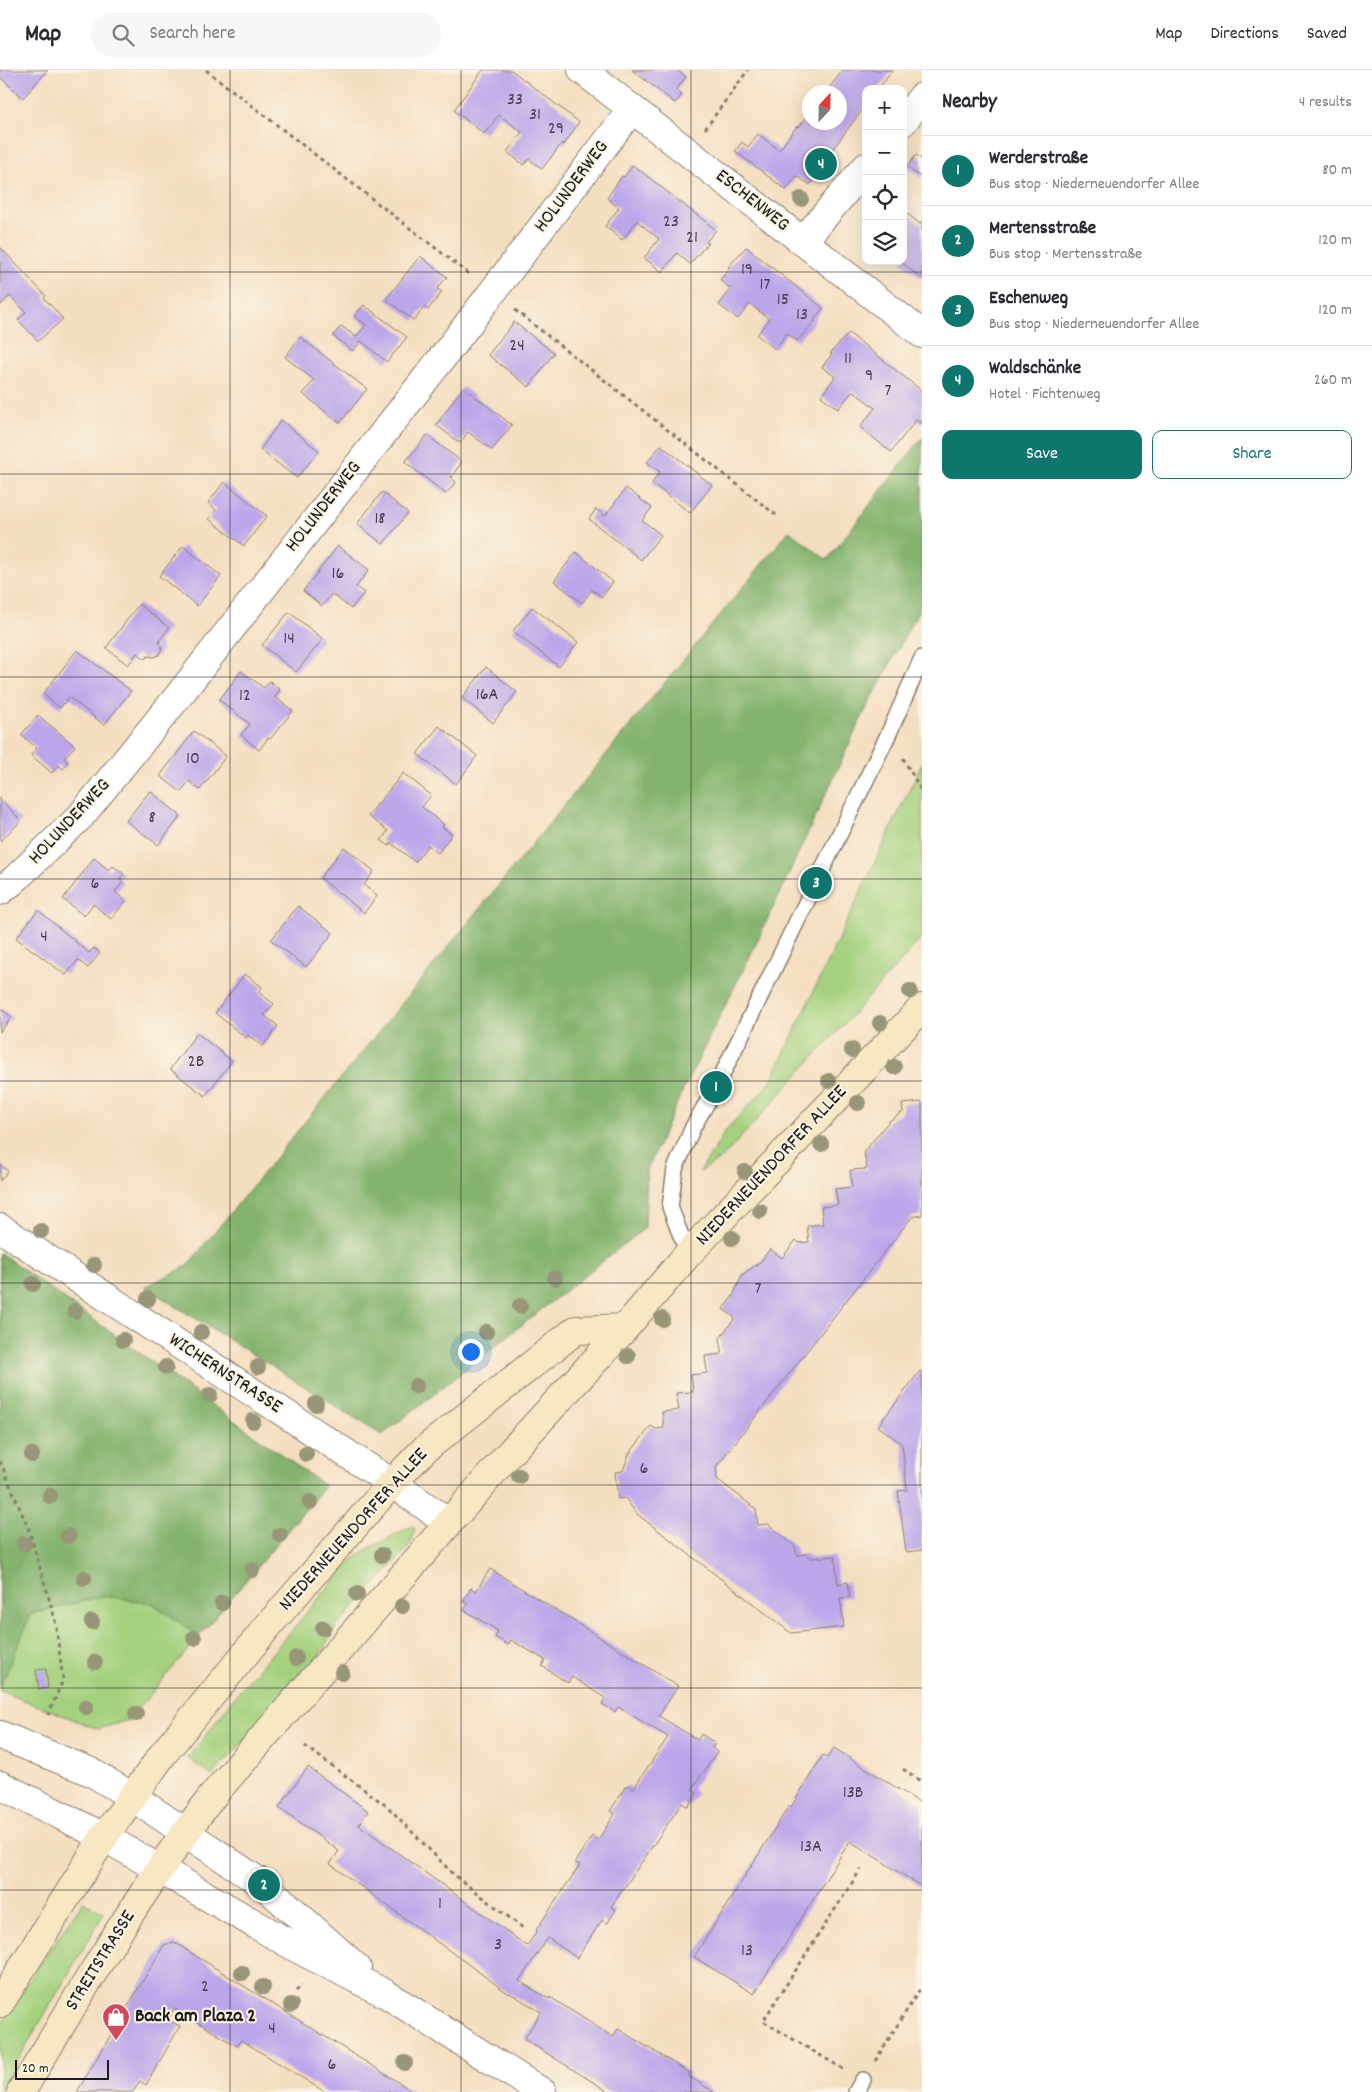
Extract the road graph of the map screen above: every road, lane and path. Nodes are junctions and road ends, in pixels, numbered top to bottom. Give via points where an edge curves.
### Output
1 (206, 70) edge
2 (582, 70) edge
3 (748, 70) edge
4 (922, 97) edge
5 (632, 109) junction
6 (907, 117) edge
7 (689, 151) junction
8 (862, 172) edge
9 (803, 241) junction
10 (492, 292) junction
11 (922, 334) edge
12 (776, 515) dead end
13 (922, 658) edge
14 (889, 733) junction
15 (922, 792) edge
16 (0, 891) edge
17 (922, 1008) edge
18 (0, 1228) edge
19 (688, 1254) junction
20 (625, 1328) junction
21 (0, 1461) edge
22 (392, 1482) junction
23 (448, 1522) junction
24 (48, 1714) dead end
25 (0, 1735) edge
26 (305, 1746) dead end
27 (902, 1770) dead end
28 (922, 1782) edge
29 (0, 1785) edge
30 (131, 1796) junction
31 (185, 1832) junction
32 (104, 1836) junction
33 (160, 1869) junction
34 (860, 1869) dead end
35 (523, 1928) dead end
36 (304, 1983) dead end
37 (296, 1991) dead end
38 (922, 1991) edge
39 (386, 1994) junction
40 (0, 2003) edge
41 (860, 2086) edge
42 (21, 2092) edge
43 (542, 2092) edge

1 - 10 path
2 - 5 street, ESCHENWEG
3 - 7 path
4 - 6 street
5 - 7 street, ESCHENWEG
5 - 10 street, HOLUNDERWEG
7 - 9 street, ESCHENWEG
8 - 9 street
9 - 11 street, ESCHENWEG
10 - 12 path
10 - 16 street, HOLUNDERWEG via 180,694 80,817
13 - 14 lane
14 - 15 path
14 - 19 lane via 675,1169 670,1208
17 - 19 main road, NIEDERNEUENDORFER ALLEE
18 - 22 street, WICHERNSTRASSE
19 - 20 main road, NIEDERNEUENDORFER ALLEE
20 - 22 main road, NIEDERNEUENDORFER ALLEE via 576,1330 424,1450
20 - 23 main road, NIEDERNEUENDORFER ALLEE
21 - 24 path via 30,1530 55,1619 63,1680
22 - 23 street, WICHERNSTRASSE
22 - 30 main road, NIEDERNEUENDORFER ALLEE via 268,1626
23 - 31 main road, NIEDERNEUENDORFER ALLEE
25 - 30 street via 91,1772
26 - 35 path via 388,1807 454,1875
27 - 28 path
29 - 32 street
30 - 31 street
30 - 32 main road
31 - 33 main road, STREITSTRASSE
31 - 39 street via 264,1885
32 - 33 street
32 - 40 main road
33 - 39 street via 300,1950
33 - 42 main road, STREITSTRASSE via 111,1941
34 - 41 path via 763,2021
36 - 37 path
38 - 41 path via 920,1989
39 - 43 street

